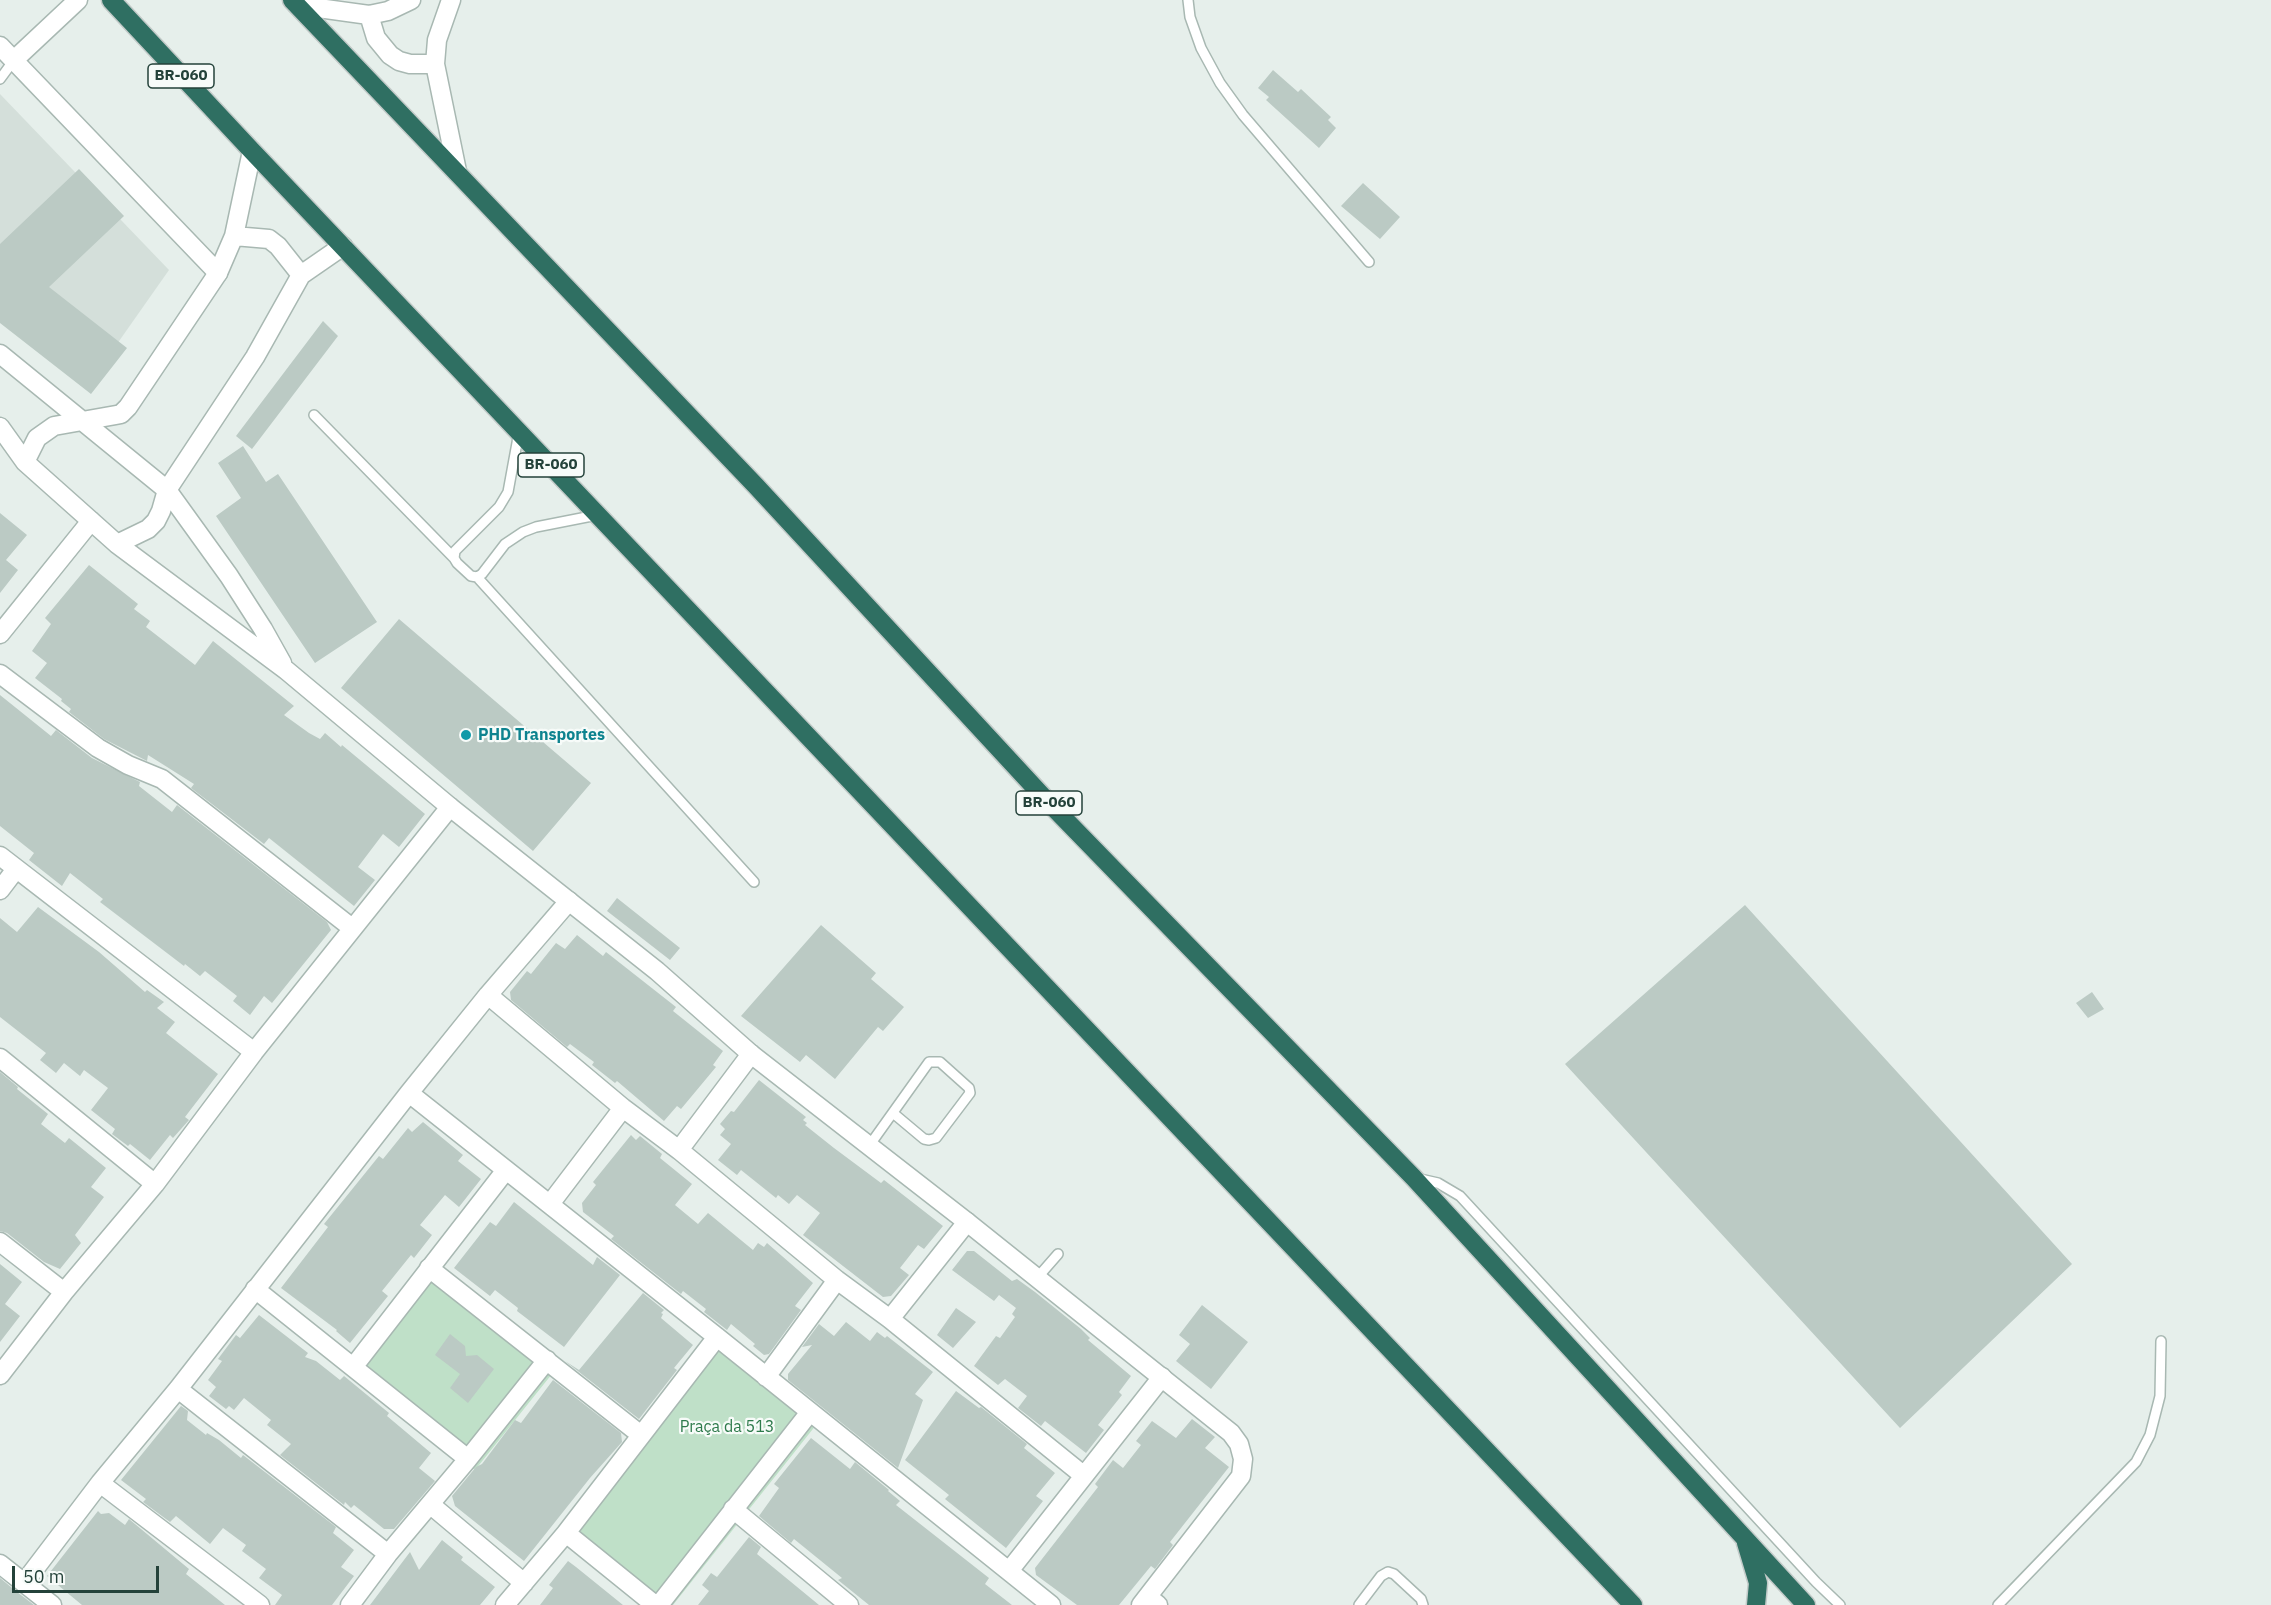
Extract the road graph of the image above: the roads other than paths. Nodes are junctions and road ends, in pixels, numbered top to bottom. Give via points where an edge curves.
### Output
1 (78, 0) edge
2 (111, 0) edge
3 (411, 0) edge
4 (451, 0) edge
5 (1188, 0) edge
6 (295, 2) edge
7 (369, 15) junction
8 (0, 46) edge
9 (14, 60) junction
10 (435, 64) junction
11 (0, 79) edge
12 (252, 151) junction
13 (457, 171) junction
14 (234, 236) junction
15 (343, 246) junction
16 (1368, 262) dead end
17 (218, 273) junction
18 (301, 275) junction
19 (0, 354) edge
20 (315, 415) dead end
21 (79, 420) junction
22 (0, 427) edge
23 (519, 432) junction
24 (25, 462) junction
25 (167, 490) junction
26 (598, 515) junction
27 (91, 521) junction
28 (117, 544) junction
29 (454, 558) junction
30 (477, 577) junction
31 (0, 634) edge
32 (286, 670) junction
33 (0, 674) edge
34 (450, 807) junction
35 (0, 856) edge
36 (16, 869) junction
37 (754, 882) dead end
38 (0, 890) edge
39 (569, 901) junction
40 (352, 928) junction
41 (488, 995) junction
42 (254, 1053) junction
43 (751, 1054) junction
44 (0, 1058) edge
45 (409, 1093) junction
46 (623, 1108) junction
47 (892, 1113) junction
48 (869, 1146) junction
49 (679, 1150) junction
50 (506, 1170) junction
51 (1413, 1177) junction
52 (154, 1184) junction
53 (550, 1204) junction
54 (967, 1222) junction
55 (0, 1242) edge
56 (1058, 1254) dead end
57 (429, 1268) junction
58 (1037, 1278) junction
59 (837, 1280) junction
60 (255, 1289) junction
61 (64, 1292) junction
62 (890, 1319) junction
63 (717, 1337) junction
64 (2161, 1341) dead end
65 (547, 1359) junction
66 (354, 1366) junction
67 (0, 1375) edge
68 (766, 1377) junction
69 (1162, 1377) junction
70 (178, 1389) junction
71 (810, 1412) junction
72 (641, 1435) junction
73 (468, 1459) junction
74 (1083, 1475) junction
75 (100, 1483) junction
76 (431, 1504) junction
77 (733, 1509) junction
78 (566, 1533) junction
79 (1745, 1540) junction
80 (388, 1554) junction
81 (0, 1564) edge
82 (1009, 1571) junction
83 (24, 1583) junction
84 (524, 1583) junction
85 (1149, 1602) edge
86 (52, 1605) edge
87 (260, 1605) edge
88 (350, 1605) edge
89 (505, 1605) edge
90 (657, 1605) edge
91 (849, 1605) edge
92 (1051, 1605) edge
93 (1359, 1605) edge
94 (1423, 1605) edge
95 (1633, 1605) edge
96 (1756, 1605) edge
97 (1806, 1605) edge
98 (1840, 1605) edge
99 (1998, 1605) edge

1 - 9 street
2 - 12 highway, BR-060
3 - 7 street
4 - 10 street via 437,40
5 - 16 lane via 1201,48 1220,82 1243,115
6 - 7 street
6 - 13 highway, BR-060
7 - 10 street via 376,38 390,55 410,64
8 - 9 street
9 - 11 lane
9 - 17 street
10 - 13 street
12 - 14 street
12 - 15 highway, BR-060
13 - 51 highway, BR-060 via 1049,803
14 - 17 street
14 - 18 street via 269,239
15 - 18 street
15 - 23 highway, BR-060
17 - 21 street via 121,414
18 - 25 street via 255,357
19 - 21 street
20 - 29 lane
21 - 24 street via 48,429 32,445
21 - 25 street
22 - 24 street
23 - 26 highway, BR-060
23 - 29 lane via 508,492 499,507 455,551
24 - 27 street
25 - 28 street via 156,521
25 - 32 street via 229,576
26 - 30 lane via 523,532 505,544
26 - 95 highway, BR-060
27 - 28 street
27 - 31 street
28 - 32 street
29 - 30 lane via 465,572
30 - 37 lane
32 - 34 street
33 - 40 street via 98,748 162,778
34 - 39 street
34 - 40 street
35 - 36 street
36 - 38 street
36 - 42 street
39 - 41 street
39 - 43 street via 657,971
40 - 42 street
41 - 45 street
41 - 46 street
42 - 52 street
43 - 48 street
43 - 49 street
44 - 52 street
45 - 50 street
45 - 60 street
46 - 49 street
46 - 53 street
47 - 47 lane via 924,1139 936,1138 970,1093 969,1088 934,1060 928,1062
47 - 48 lane
48 - 54 street
49 - 59 street
50 - 53 street
50 - 57 street
51 - 79 highway, BR-060
51 - 98 lane via 1438,1183 1460,1196
52 - 61 street
53 - 63 street
54 - 58 street
54 - 62 street
55 - 61 street
56 - 58 lane
57 - 65 street
57 - 66 street
58 - 69 street
59 - 62 street
59 - 68 street
60 - 66 street
60 - 70 street
61 - 67 street
62 - 74 street
63 - 68 street
63 - 72 street
64 - 99 lane via 2160,1396 2150,1435 2136,1462
65 - 72 street
65 - 73 street
66 - 73 street
68 - 71 street
69 - 74 street
69 - 85 street via 1232,1433 1243,1459 1241,1476
70 - 75 street
70 - 80 street
71 - 77 street
71 - 82 street
72 - 78 street
73 - 76 street
74 - 82 street
75 - 83 street
75 - 87 street
76 - 80 street
76 - 84 street
77 - 90 street
77 - 91 street
78 - 84 street
78 - 90 street
79 - 96 highway via 1758,1583
79 - 97 highway, BR-060
80 - 88 street
81 - 83 street
82 - 92 street
83 - 86 street
84 - 89 street
93 - 94 lane via 1381,1575 1388,1572

